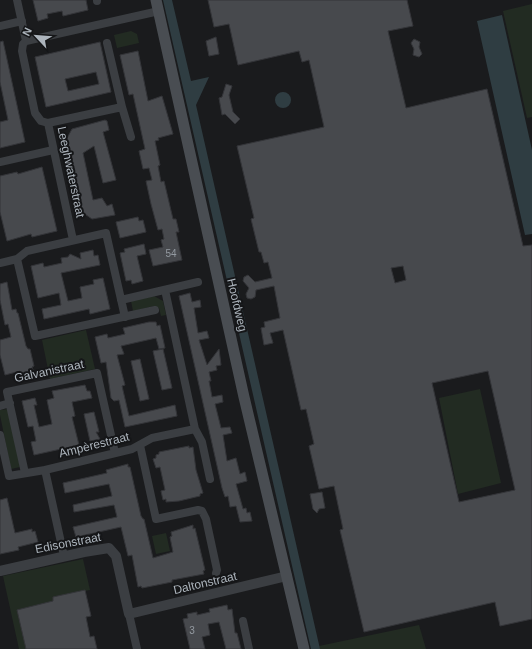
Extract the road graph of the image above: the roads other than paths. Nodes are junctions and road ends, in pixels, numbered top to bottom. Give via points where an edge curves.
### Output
1 (17, 0) edge
2 (150, 0) edge
3 (156, 8) edge
4 (22, 21) junction
5 (0, 26) edge
6 (26, 41) junction
7 (107, 43) dead end
8 (122, 108) junction
9 (48, 124) junction
10 (131, 138) dead end
11 (53, 150) junction
12 (0, 162) edge
13 (73, 240) junction
14 (17, 259) junction
15 (0, 263) edge
16 (198, 282) dead end
17 (165, 290) junction
18 (121, 300) junction
19 (155, 310) dead end
20 (125, 317) junction
21 (10, 403) junction
22 (0, 406) edge
23 (195, 429) junction
24 (0, 436) edge
25 (140, 445) junction
26 (115, 453) junction
27 (45, 470) junction
28 (25, 473) junction
29 (210, 479) dead end
30 (64, 556) junction
31 (0, 571) edge
32 (216, 573) dead end
33 (284, 577) junction
34 (129, 614) junction
35 (243, 621) dead end
36 (136, 649) edge
37 (249, 649) edge
38 (297, 649) edge
39 (304, 649) edge

1 - 4 street, Leeghwaterstraat
2 - 3 main road, Hoofdweg
3 - 6 street
3 - 33 main road, Hoofdweg via 179,101
4 - 5 street
4 - 6 street, Leeghwaterstraat
6 - 9 street, Leeghwaterstraat via 22,51 35,113 40,121
7 - 8 street
8 - 9 street
8 - 10 street
9 - 11 street, Leeghwaterstraat
11 - 12 street
11 - 13 street, Leeghwaterstraat
13 - 14 street via 27,251
13 - 18 street via 106,233
14 - 15 street
14 - 20 street via 35,336
16 - 17 street
17 - 18 street
17 - 23 street
18 - 20 street
19 - 20 street
21 - 22 street
21 - 26 street, Galvanistraat via 7,392 97,373
21 - 28 street
23 - 25 street, Ampèrestraat via 152,438
23 - 29 street via 202,442
24 - 28 street via 9,476
25 - 26 street, Ampèrestraat
25 - 32 street via 156,519 202,511 206,519
26 - 27 street, Ampèrestraat
27 - 28 street
27 - 30 street
30 - 31 street, Edisonstraat
30 - 34 street, Edisonstraat via 105,547 112,550 116,556
33 - 34 street, Daltonstraat
33 - 38 main road, Hoofdweg
33 - 39 main road, Hoofdweg
34 - 36 street, Edisonstraat
35 - 37 street

